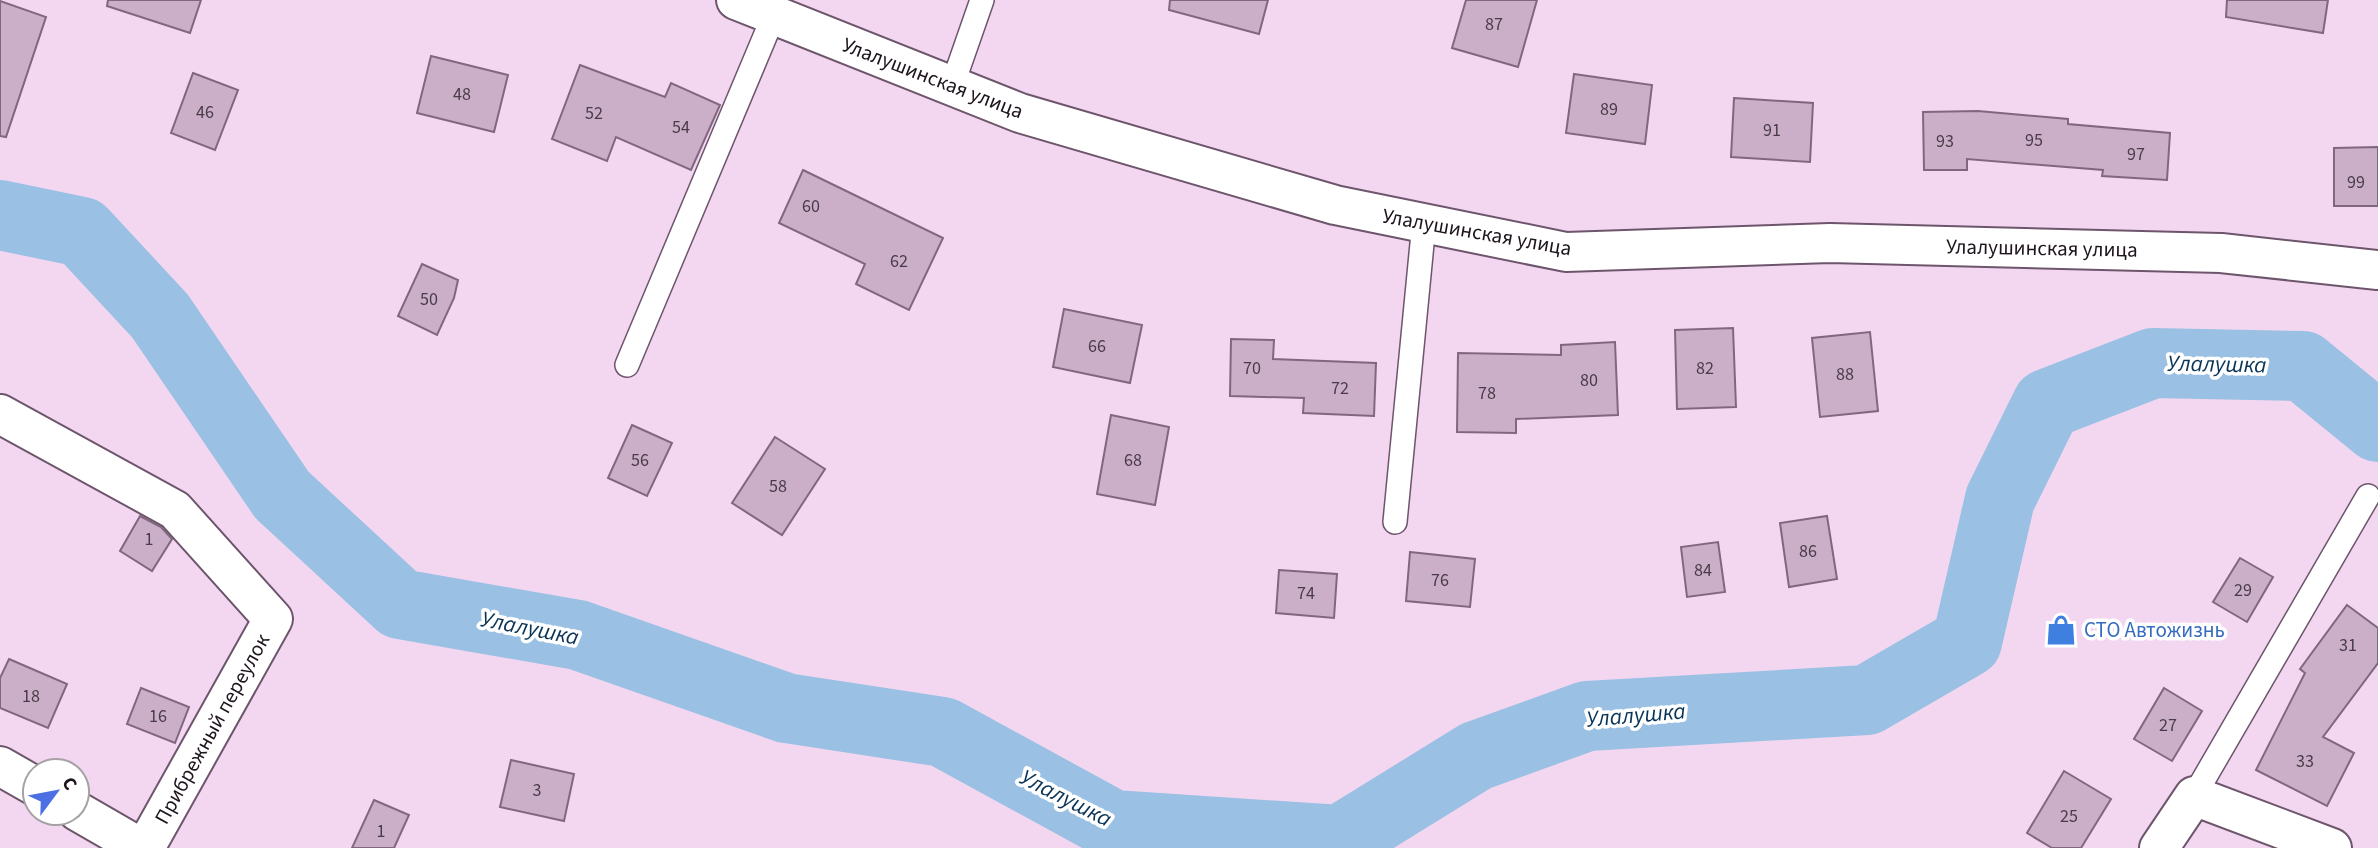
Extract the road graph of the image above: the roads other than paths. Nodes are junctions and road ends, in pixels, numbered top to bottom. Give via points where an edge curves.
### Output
1 (736, 0) edge
2 (982, 0) edge
3 (774, 15) junction
4 (952, 86) junction
5 (1424, 223) junction
6 (2378, 270) edge
7 (627, 365) dead end
8 (0, 414) edge
9 (2368, 496) dead end
10 (1395, 523) dead end
11 (0, 766) edge
12 (21, 778) edge
13 (2194, 796) junction
14 (91, 818) edge
15 (143, 848) edge
16 (2158, 848) edge
17 (2332, 848) edge

1 - 3 street, Улалушинская улица
2 - 4 lane
3 - 4 street, Улалушинская улица
3 - 7 lane
4 - 5 street, Улалушинская улица via 1020,113 1335,205
5 - 6 street, Улалушинская улица via 1566,252 1830,243 2221,253
5 - 10 lane
8 - 15 street, Прибрежный переулок via 175,510 274,619
9 - 13 lane
11 - 12 street
13 - 16 street
13 - 17 street
14 - 15 street

